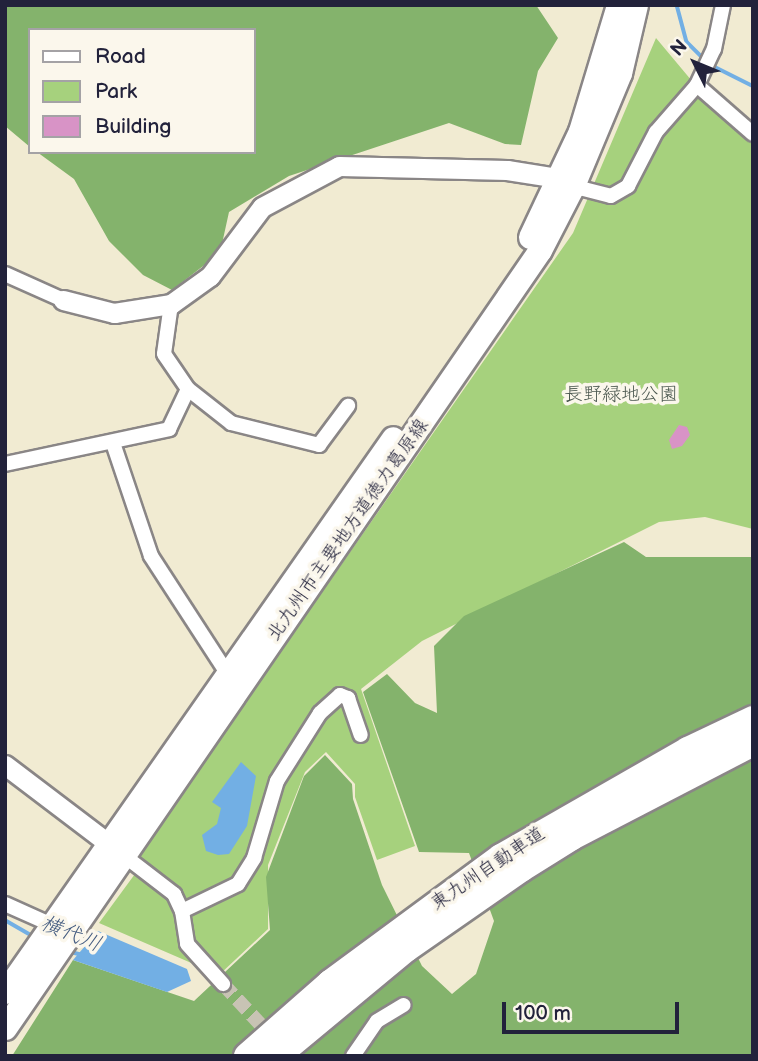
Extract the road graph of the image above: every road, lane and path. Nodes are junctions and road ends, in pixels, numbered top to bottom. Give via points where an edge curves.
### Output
1 (618, 5) edge
2 (636, 5) edge
3 (723, 5) edge
4 (697, 85) junction
5 (753, 134) edge
6 (565, 183) junction
7 (5, 274) edge
8 (63, 300) joint
9 (171, 304) junction
10 (188, 389) junction
11 (348, 406) dead end
12 (113, 443) junction
13 (5, 464) edge
14 (227, 674) junction
15 (753, 719) edge
16 (361, 735) dead end
17 (751, 744) edge
18 (5, 765) edge
19 (566, 829) junction
20 (114, 849) junction
21 (5, 904) edge
22 (182, 911) junction
23 (43, 921) dead end
24 (403, 939) junction
25 (223, 984) tunnel mouth
26 (5, 992) edge
27 (404, 1006) dead end
28 (5, 1028) edge
29 (247, 1056) edge
30 (277, 1056) edge
31 (353, 1056) edge

1 - 6 main road, 北九州市主要地方道徳力葛原線
2 - 6 main road, 北九州市主要地方道徳力葛原線 via 620,73
3 - 4 street via 714,49
4 - 5 street
4 - 6 street via 656,132 628,186 611,197
6 - 9 street via 507,170 339,166 261,207 210,276
6 - 14 main road, 北九州市主要地方道徳力葛原線 via 466,335
6 - 20 main road, 北九州市主要地方道徳力葛原線 via 540,250
7 - 8 street
8 - 9 street via 114,313
9 - 10 street via 164,354
10 - 11 street via 232,423 319,445
10 - 12 street via 169,429
12 - 13 street
12 - 14 street via 151,556
14 - 20 main road, 北九州市主要地方道徳力葛原線
15 - 19 highway, 東九州自動車道
16 - 22 street via 355,706 340,695 320,713 277,781 254,858 238,884
17 - 19 highway, 東九州自動車道
18 - 20 street
19 - 24 highway, 東九州自動車道
20 - 22 street via 174,894
20 - 26 main road, 北九州市主要地方道徳力葛原線
20 - 28 main road, 北九州市主要地方道徳力葛原線
21 - 23 street
22 - 25 street via 187,944
24 - 29 highway, 東九州自動車道
24 - 30 highway, 東九州自動車道
27 - 31 street via 377,1021

